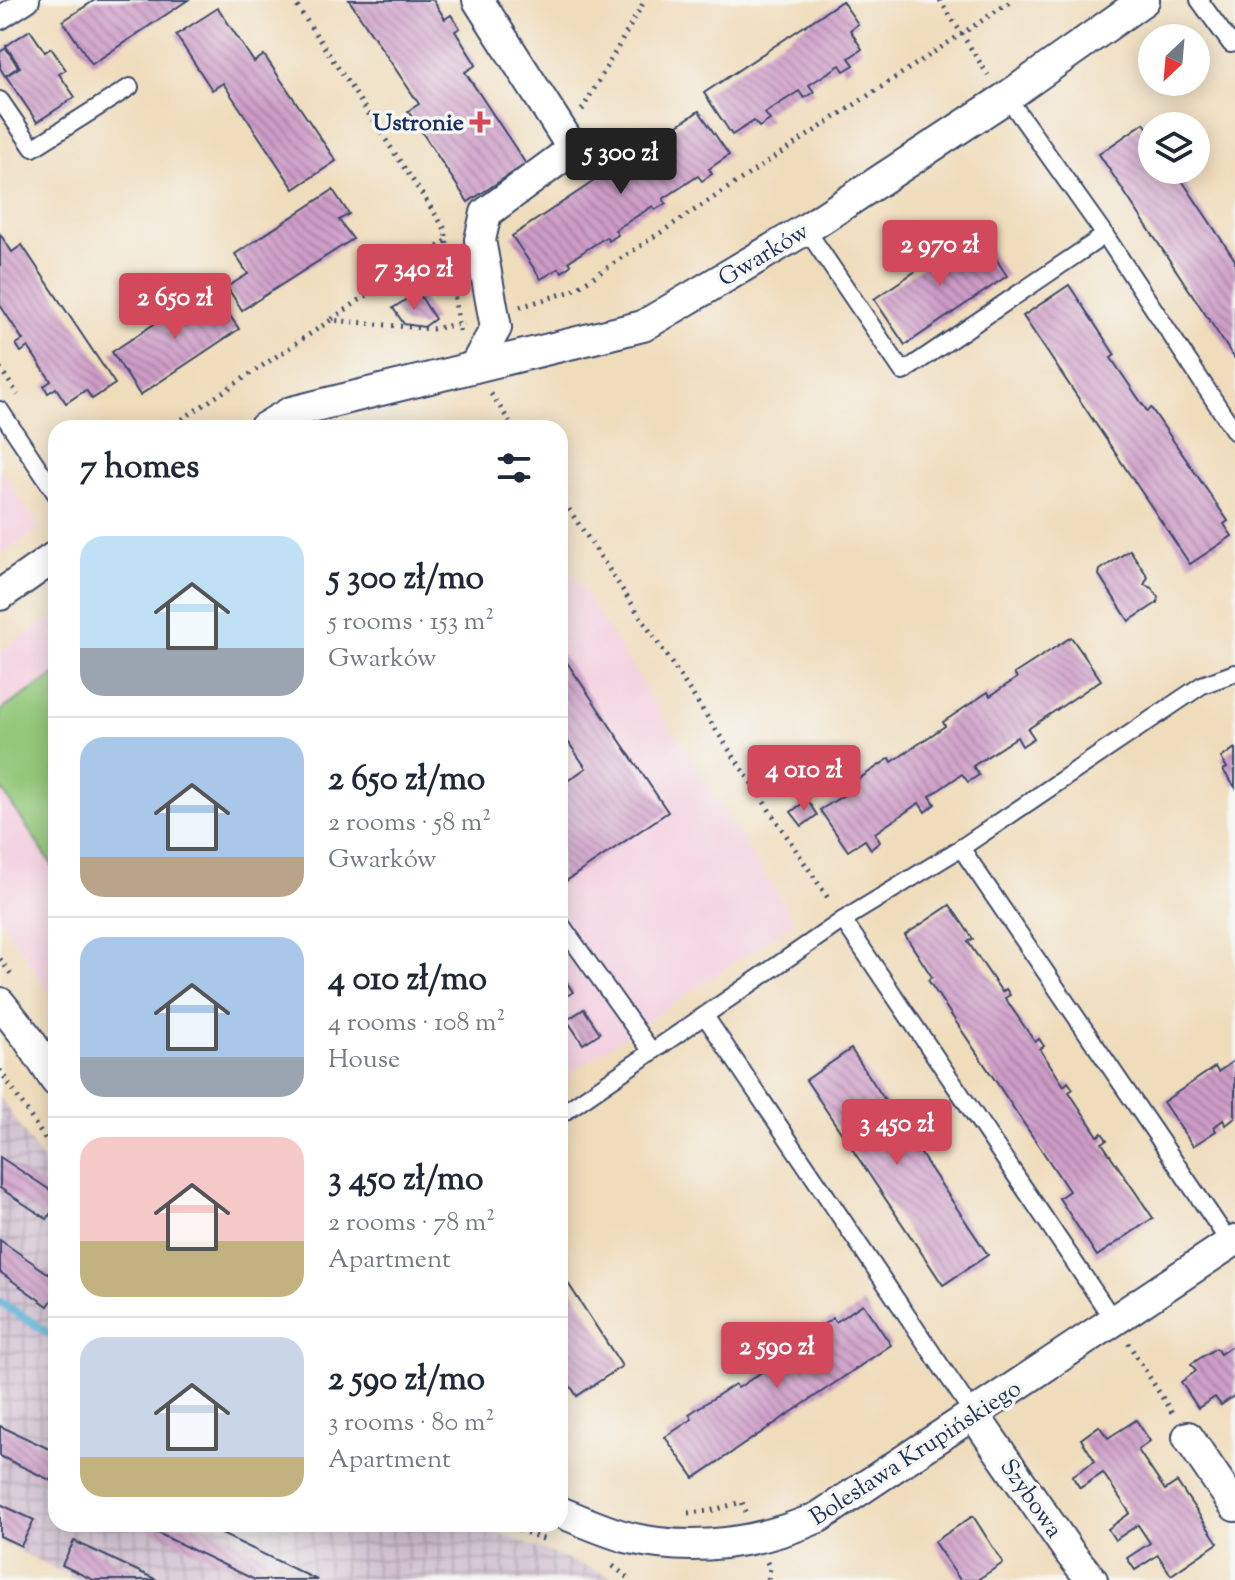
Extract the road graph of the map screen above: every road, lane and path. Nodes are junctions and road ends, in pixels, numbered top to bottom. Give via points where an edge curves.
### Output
1 (28, 0) edge
2 (293, 0) edge
3 (478, 0) edge
4 (645, 0) edge
5 (940, 0) edge
6 (1013, 0) edge
7 (1144, 0) edge
8 (1199, 0) edge
9 (0, 18) edge
10 (962, 34) junction
11 (1235, 41) edge
12 (130, 87) dead end
13 (1006, 98) junction
14 (0, 100) edge
15 (566, 139) junction
16 (806, 229) junction
17 (1105, 235) junction
18 (446, 241) junction
19 (493, 315) junction
20 (331, 320) junction
21 (457, 324) junction
22 (474, 367) junction
23 (0, 410) edge
24 (181, 420) edge
25 (278, 420) edge
26 (509, 420) edge
27 (1235, 432) edge
28 (48, 482) edge
29 (568, 508) edge
30 (48, 562) edge
31 (0, 595) edge
32 (1235, 673) edge
33 (961, 848) junction
34 (843, 920) junction
35 (568, 934) edge
36 (0, 1003) edge
37 (705, 1016) junction
38 (652, 1052) junction
39 (48, 1069) edge
40 (0, 1070) edge
41 (568, 1110) edge
42 (48, 1144) edge
43 (1232, 1242) edge
44 (1114, 1321) junction
45 (974, 1415) junction
46 (1188, 1437) joint
47 (1229, 1486) edge
48 (742, 1502) dead end
49 (686, 1513) dead end
50 (568, 1515) edge
51 (1092, 1580) edge

1 - 9 street
2 - 18 path via 445,229
3 - 15 street
4 - 15 path
5 - 10 path
6 - 10 path
7 - 13 street, Gwarków
8 - 11 lane via 1231,44
10 - 13 path
10 - 19 path via 572,291
12 - 14 lane via 33,148
13 - 16 street, Gwarków
13 - 17 lane
15 - 19 street via 573,149 486,213 480,240
16 - 17 lane via 903,372
16 - 22 street, Gwarków via 643,326
17 - 27 lane
18 - 20 path
18 - 21 path
19 - 21 path
19 - 22 street via 496,328
20 - 21 path via 432,329
20 - 24 path
21 - 22 path
22 - 25 street, Gwarków via 291,412
22 - 26 path
23 - 28 lane
29 - 34 path
30 - 31 street
32 - 33 lane via 1202,685
33 - 34 lane
33 - 43 lane
34 - 37 lane
34 - 44 lane
35 - 38 lane
36 - 39 street
37 - 38 lane
37 - 45 lane
38 - 41 lane
40 - 42 path
43 - 44 street, Bolesława Krupińskiego
44 - 45 street, Bolesława Krupińskiego
44 - 46 path
45 - 50 street, Bolesława Krupińskiego via 819,1517 757,1539 658,1543 628,1538
45 - 51 street, Szybowa
46 - 47 street
48 - 49 path

